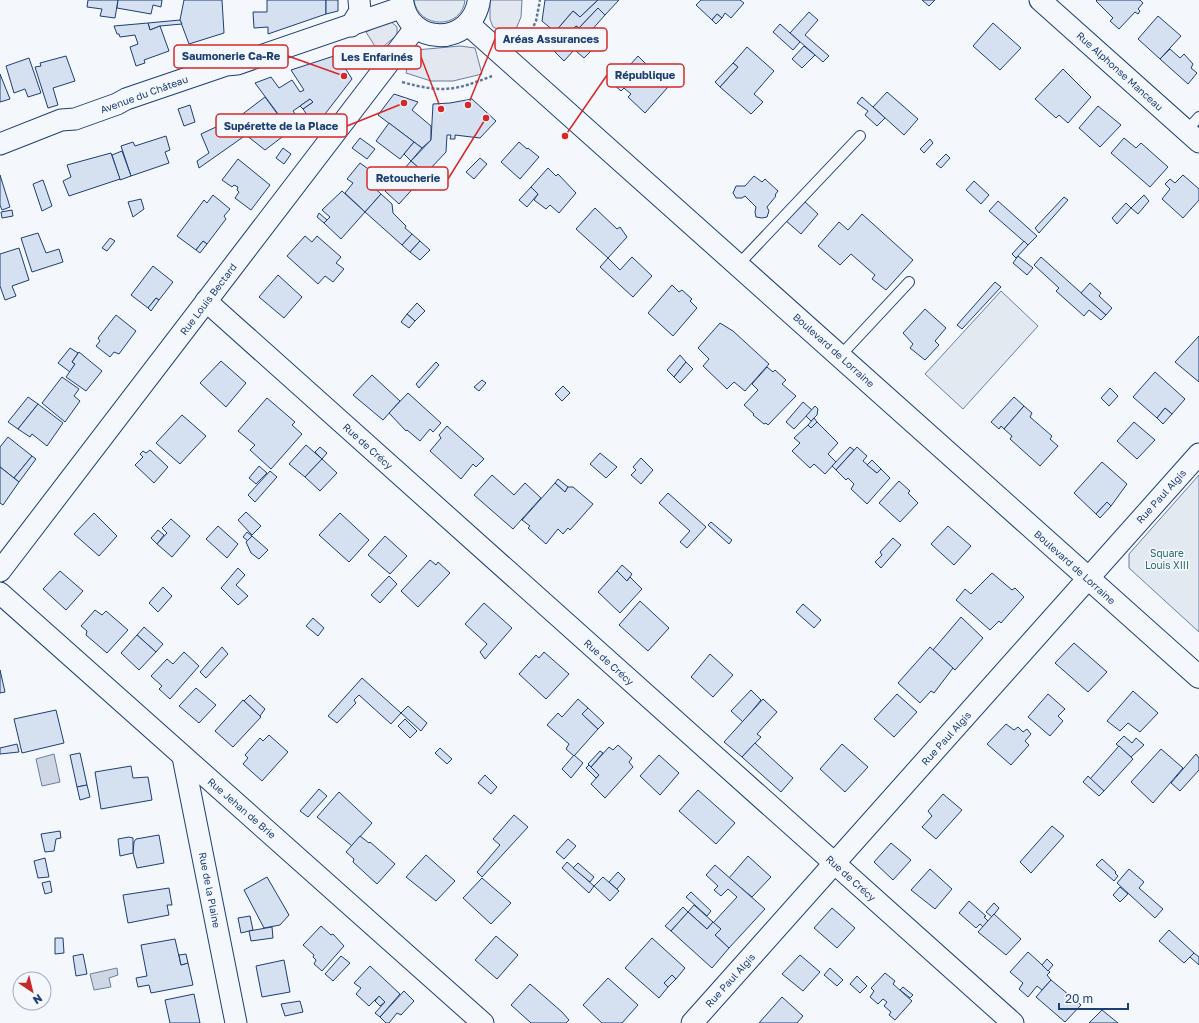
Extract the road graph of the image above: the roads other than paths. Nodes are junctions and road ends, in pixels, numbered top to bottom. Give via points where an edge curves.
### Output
1 (359, 0) edge
2 (479, 0) edge
3 (1040, 0) edge
4 (402, 4) edge
5 (468, 24) junction
6 (416, 27) junction
7 (344, 28) junction
8 (1195, 130) edge
9 (860, 136) dead end
10 (0, 144) edge
11 (738, 265) junction
12 (909, 282) dead end
13 (206, 301) junction
14 (840, 356) junction
15 (1199, 454) edge
16 (0, 571) edge
17 (1088, 578) junction
18 (0, 593) edge
19 (1199, 677) edge
20 (183, 757) junction
21 (834, 864) junction
22 (236, 1023) edge
23 (483, 1023) edge
24 (692, 1023) edge
25 (1013, 1023) edge

1 - 7 street via 360,11 357,18
2 - 5 main road via 476,13
3 - 8 street, Rue Alphonse Manceau
4 - 6 main road via 408,18
4 - 7 street, Avenue du Château
5 - 6 main road via 459,31 437,36
5 - 11 main road, Boulevard de Lorraine
6 - 13 street, Rue Louis Bectard
7 - 10 street, Avenue du Château via 126,98 117,104 76,119 62,120
9 - 11 lane
11 - 14 main road, Boulevard de Lorraine
12 - 14 lane
13 - 16 street, Rue Louis Bectard
13 - 21 street, Rue de Crécy
14 - 17 main road, Boulevard de Lorraine
15 - 17 street, Rue Paul Algis
17 - 19 main road, Boulevard de Lorraine
17 - 21 street, Rue Paul Algis
18 - 20 street, Rue Jehan de Brie
20 - 22 street, Rue de la Plaine
20 - 23 street, Rue Jehan de Brie
21 - 24 street, Rue Paul Algis
21 - 25 street, Rue de Crécy

